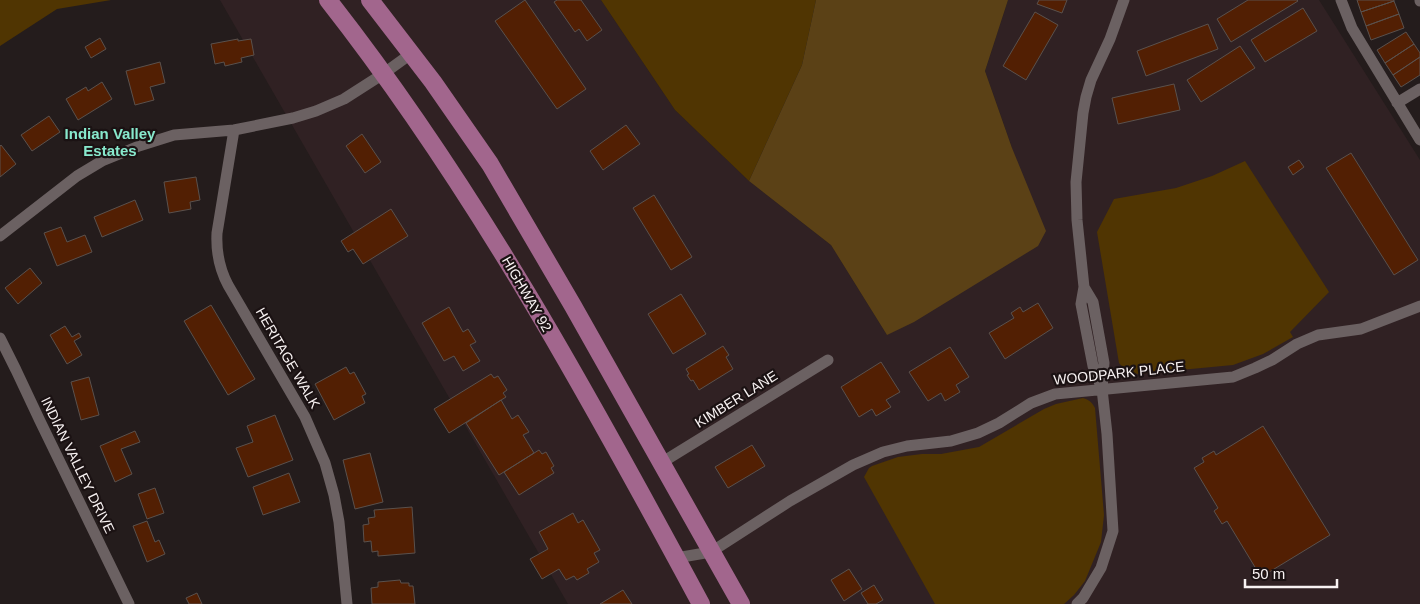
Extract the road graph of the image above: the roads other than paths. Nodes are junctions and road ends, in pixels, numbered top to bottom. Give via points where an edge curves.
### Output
1 (328, 0) edge
2 (370, 0) edge
3 (1124, 0) edge
4 (1341, 0) edge
5 (412, 53) junction
6 (383, 74) junction
7 (1420, 89) edge
8 (1397, 103) junction
9 (234, 130) junction
10 (1420, 140) edge
11 (0, 236) edge
12 (1420, 306) edge
13 (0, 338) edge
14 (828, 360) dead end
15 (1102, 389) junction
16 (661, 463) junction
17 (711, 552) junction
18 (676, 558) junction
19 (129, 604) edge
20 (347, 604) edge
21 (701, 604) edge
22 (741, 604) edge
23 (1077, 604) edge

1 - 6 main road, HIGHWAY 92
2 - 5 main road
3 - 15 street via 1091,80 1083,113 1076,182 1084,287 1093,302 1104,363
4 - 8 street via 1352,28
5 - 6 street
5 - 16 main road via 490,164
6 - 9 street via 344,99 316,111
6 - 18 main road, HIGHWAY 92 via 508,260
7 - 8 street
8 - 10 street
9 - 11 street via 174,135 102,161 76,176
9 - 20 street, HERITAGE WALK via 217,233 219,265 305,417 325,463 339,522
12 - 15 street, WOODPARK PLACE via 1361,329 1318,335 1233,377
13 - 19 street, INDIAN VALLEY DRIVE
14 - 16 street, KIMBER LANE
15 - 17 street, WOODPARK PLACE via 1055,394 1031,402 999,423 951,441 883,452 790,502
15 - 23 street via 1113,531 1101,568
16 - 17 main road
17 - 18 street, WOODPARK PLACE
17 - 22 main road
18 - 21 main road, HIGHWAY 92

